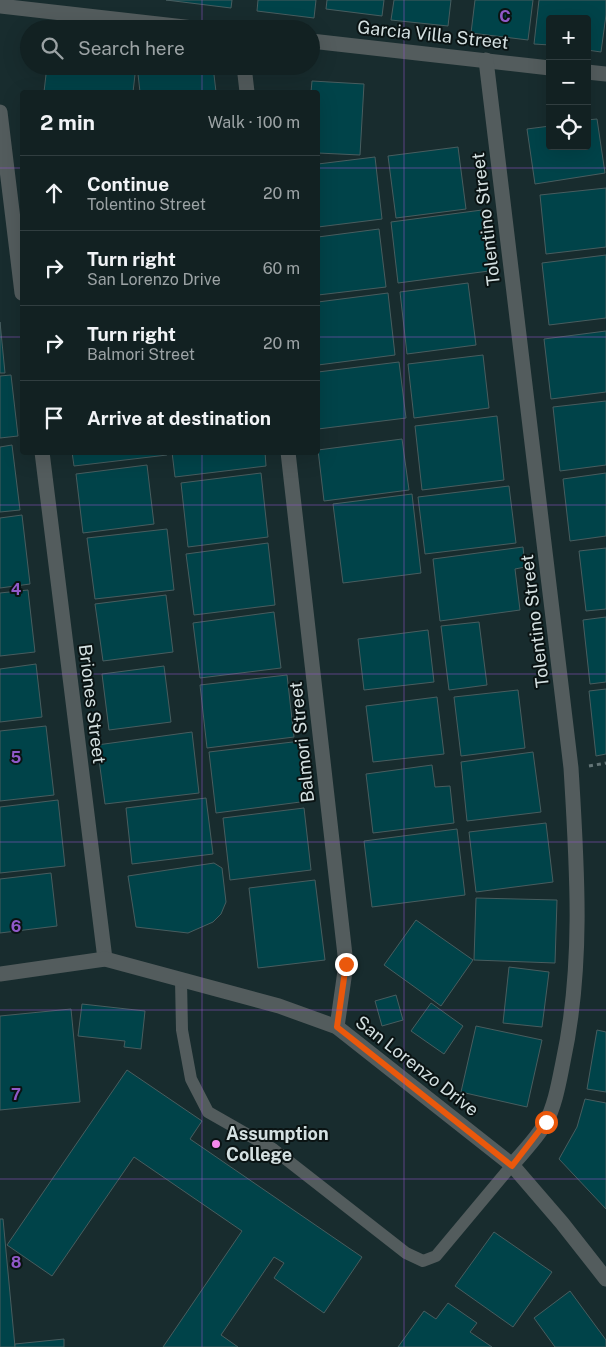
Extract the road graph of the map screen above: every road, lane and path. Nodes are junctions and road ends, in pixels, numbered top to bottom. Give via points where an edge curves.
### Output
1 (0, 6) edge
2 (123, 20) edge
3 (320, 42) edge
4 (486, 60) junction
5 (546, 68) edge
6 (591, 72) edge
7 (606, 74) edge
8 (245, 75) edge
9 (247, 90) edge
10 (0, 112) edge
11 (20, 277) edge
12 (42, 455) edge
13 (288, 455) edge
14 (105, 959) junction
15 (0, 974) edge
16 (182, 980) junction
17 (337, 1027) junction
18 (512, 1166) junction
19 (606, 1279) edge

1 - 2 street
3 - 4 street, Garcia Villa Street
4 - 5 street, Garcia Villa Street
4 - 18 street, Tolentino Street via 571,768 578,933 571,1028 558,1087 546,1122
6 - 7 street
8 - 9 street
10 - 11 street
12 - 14 street, Briones Street
13 - 17 street, Balmori Street via 346,964
14 - 15 street, San Lorenzo Drive
14 - 16 street, San Lorenzo Drive
16 - 17 street, San Lorenzo Drive via 279,1006
16 - 18 lane via 182,1030 191,1079 208,1112 274,1149 406,1253 423,1261 436,1256
17 - 18 street, San Lorenzo Drive
18 - 19 street, San Lorenzo Drive

